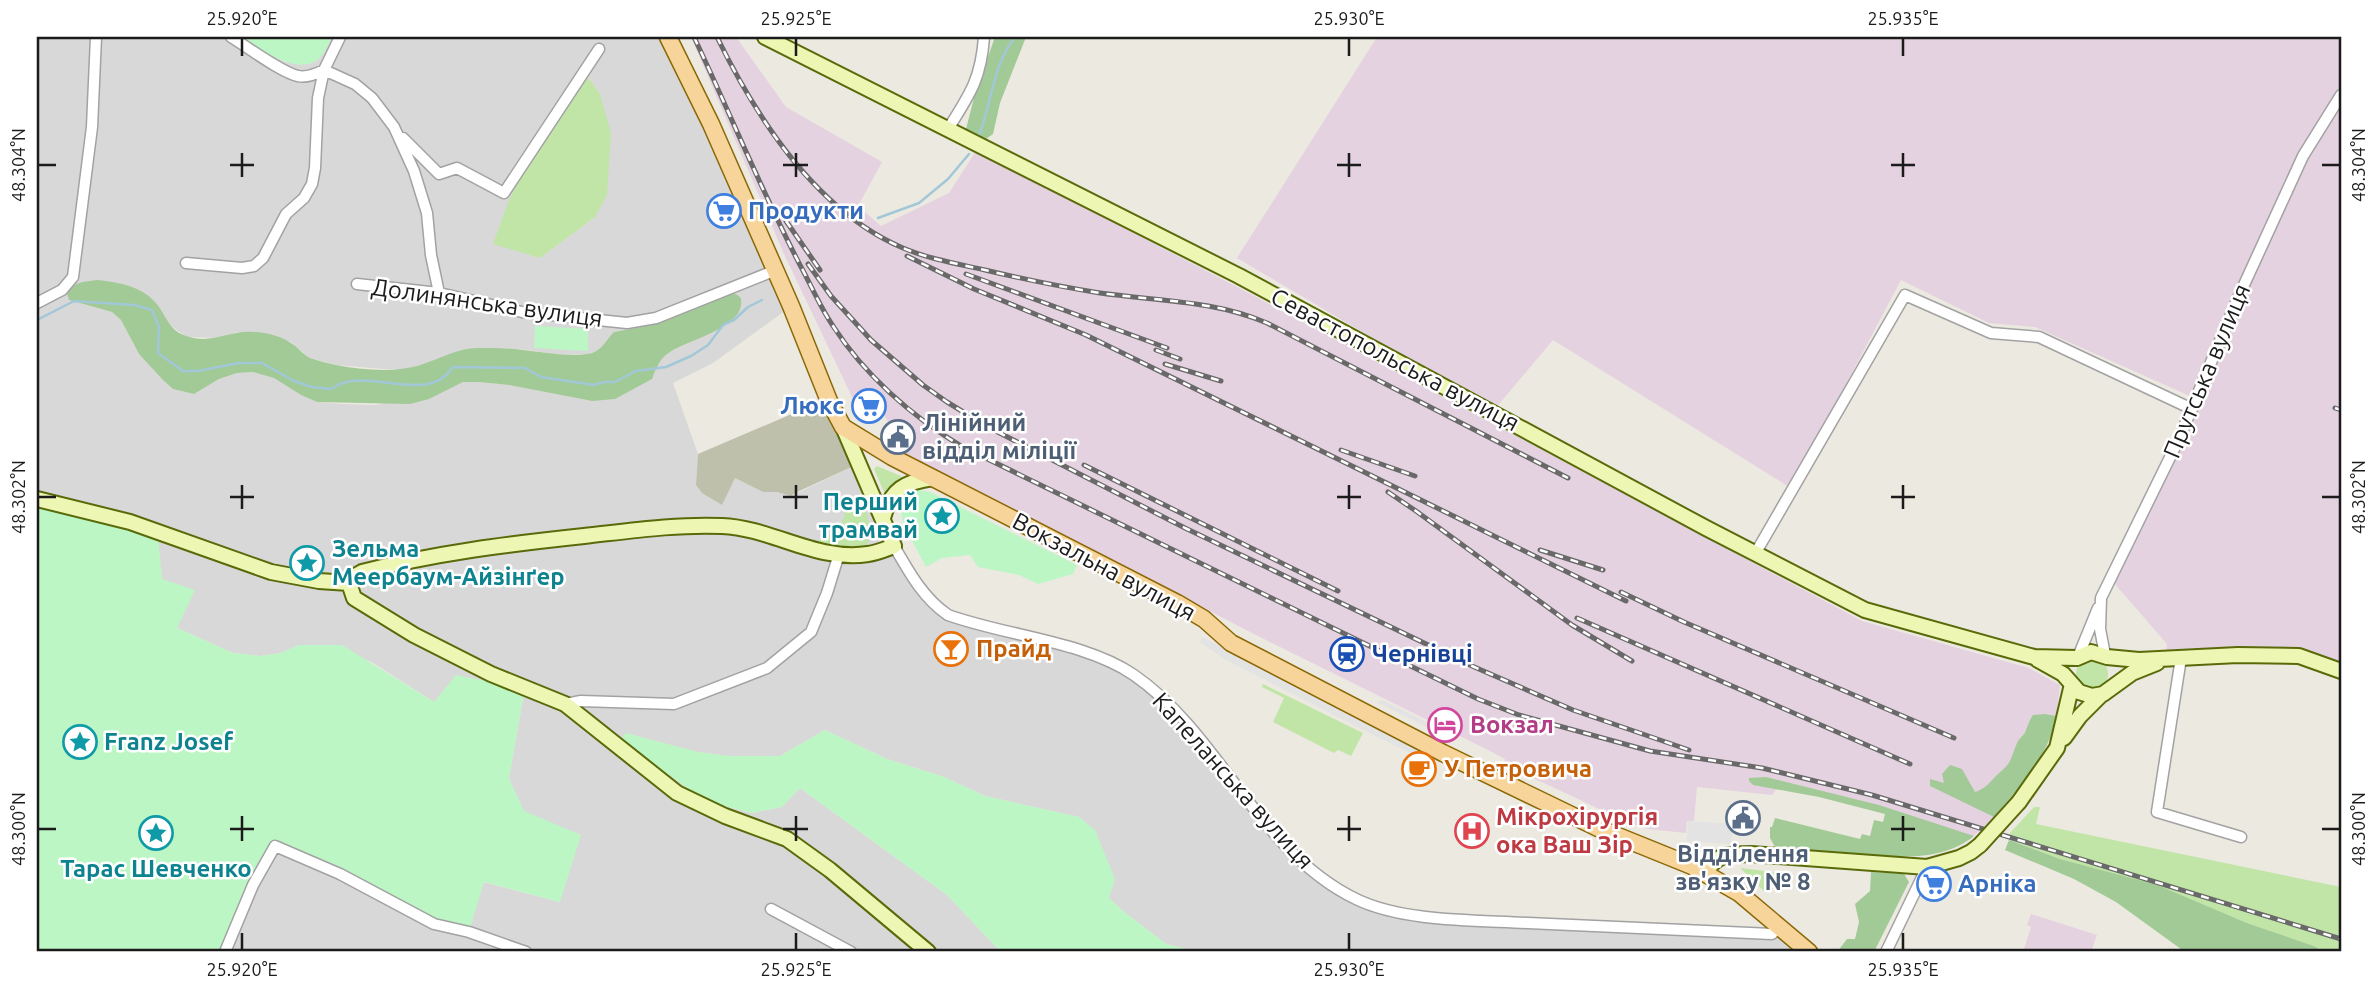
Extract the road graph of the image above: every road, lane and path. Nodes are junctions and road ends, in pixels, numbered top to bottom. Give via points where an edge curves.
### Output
1 (96, 37) edge
2 (231, 37) edge
3 (340, 37) edge
4 (668, 37) edge
5 (765, 37) edge
6 (984, 37) edge
7 (599, 49) dead end
8 (324, 71) junction
9 (2341, 94) edge
10 (394, 127) junction
11 (948, 129) junction
12 (186, 263) dead end
13 (776, 270) junction
14 (356, 284) dead end
15 (439, 293) junction
16 (37, 303) edge
17 (2192, 408) junction
18 (843, 427) junction
19 (902, 462) junction
20 (933, 478) junction
21 (906, 484) junction
22 (37, 499) edge
23 (883, 518) junction
24 (894, 546) junction
25 (839, 554) junction
26 (1755, 554) junction
27 (349, 583) junction
28 (2101, 598) junction
29 (2106, 656) junction
30 (2034, 657) junction
31 (2078, 657) junction
32 (2181, 658) junction
33 (2165, 659) junction
34 (2341, 671) edge
35 (2072, 683) junction
36 (2104, 693) junction
37 (565, 704) junction
38 (2057, 748) junction
39 (2241, 837) dead end
40 (1927, 867) junction
41 (1704, 873) junction
42 (771, 909) dead end
43 (1779, 927) junction
44 (225, 952) edge
45 (526, 952) edge
46 (851, 952) edge
47 (928, 952) edge
48 (1809, 952) edge
49 (1886, 952) edge

1 - 16 street via 92,127 73,277 62,290
2 - 8 street via 297,76
3 - 8 street
4 - 13 main road
5 - 11 street, Севастопольська вулиця
6 - 11 street via 974,89
7 - 10 street via 504,193 457,168 439,174
8 - 10 street via 355,84
8 - 12 street via 317,97 312,184 286,214 263,258 242,268
9 - 17 street, Прутська вулиця via 2303,156
10 - 15 street via 427,213
11 - 26 street, Севастопольська вулиця via 1239,276
13 - 15 street, Долинянська вулиця via 656,318 627,323 522,312
13 - 18 main road
14 - 15 street, Долинянська вулиця
17 - 26 street via 2039,338 1991,333 1905,295
17 - 28 street, Прутська вулиця
18 - 19 main road, Вокзальна вулиця
18 - 23 street, Капеланська вулиця
19 - 20 main road, Вокзальна вулиця
19 - 21 street via 908,471
20 - 21 street
20 - 41 main road, Вокзальна вулиця via 1177,603 1231,643 1443,753
21 - 23 street via 890,499
22 - 27 street via 130,522 271,572
23 - 24 street, Капеланська вулиця
24 - 25 street via 870,554
24 - 43 street, Капеланська вулиця via 924,594 948,615 1102,658 1135,676 1180,717 1290,852 1331,885 1369,906 1460,919 1772,934
25 - 27 street via 726,526 683,527 448,553 362,572
25 - 37 street via 811,632 767,668 674,704
26 - 30 street, Севастопольська вулиця via 1866,610
27 - 37 street via 354,598 414,635
28 - 29 street, Прутська вулиця via 2100,629
28 - 31 street
29 - 31 street via 2091,652
29 - 33 street
29 - 36 street via 2115,677
30 - 31 street
30 - 35 street
31 - 35 street via 2071,668
32 - 33 street
32 - 34 street via 2299,656
32 - 39 street via 2157,812
33 - 36 street via 2132,673
35 - 36 street via 2085,695
35 - 38 street
36 - 38 street
37 - 47 street via 677,793 787,839
38 - 40 street, bridge via 2019,802 1980,845 1959,858
40 - 41 street via 1751,854 1714,859
40 - 49 street
41 - 43 main road, Вокзальна вулиця via 1740,893
42 - 46 street
43 - 48 main road, Вокзальна вулиця
44 - 45 street via 275,846 434,924

